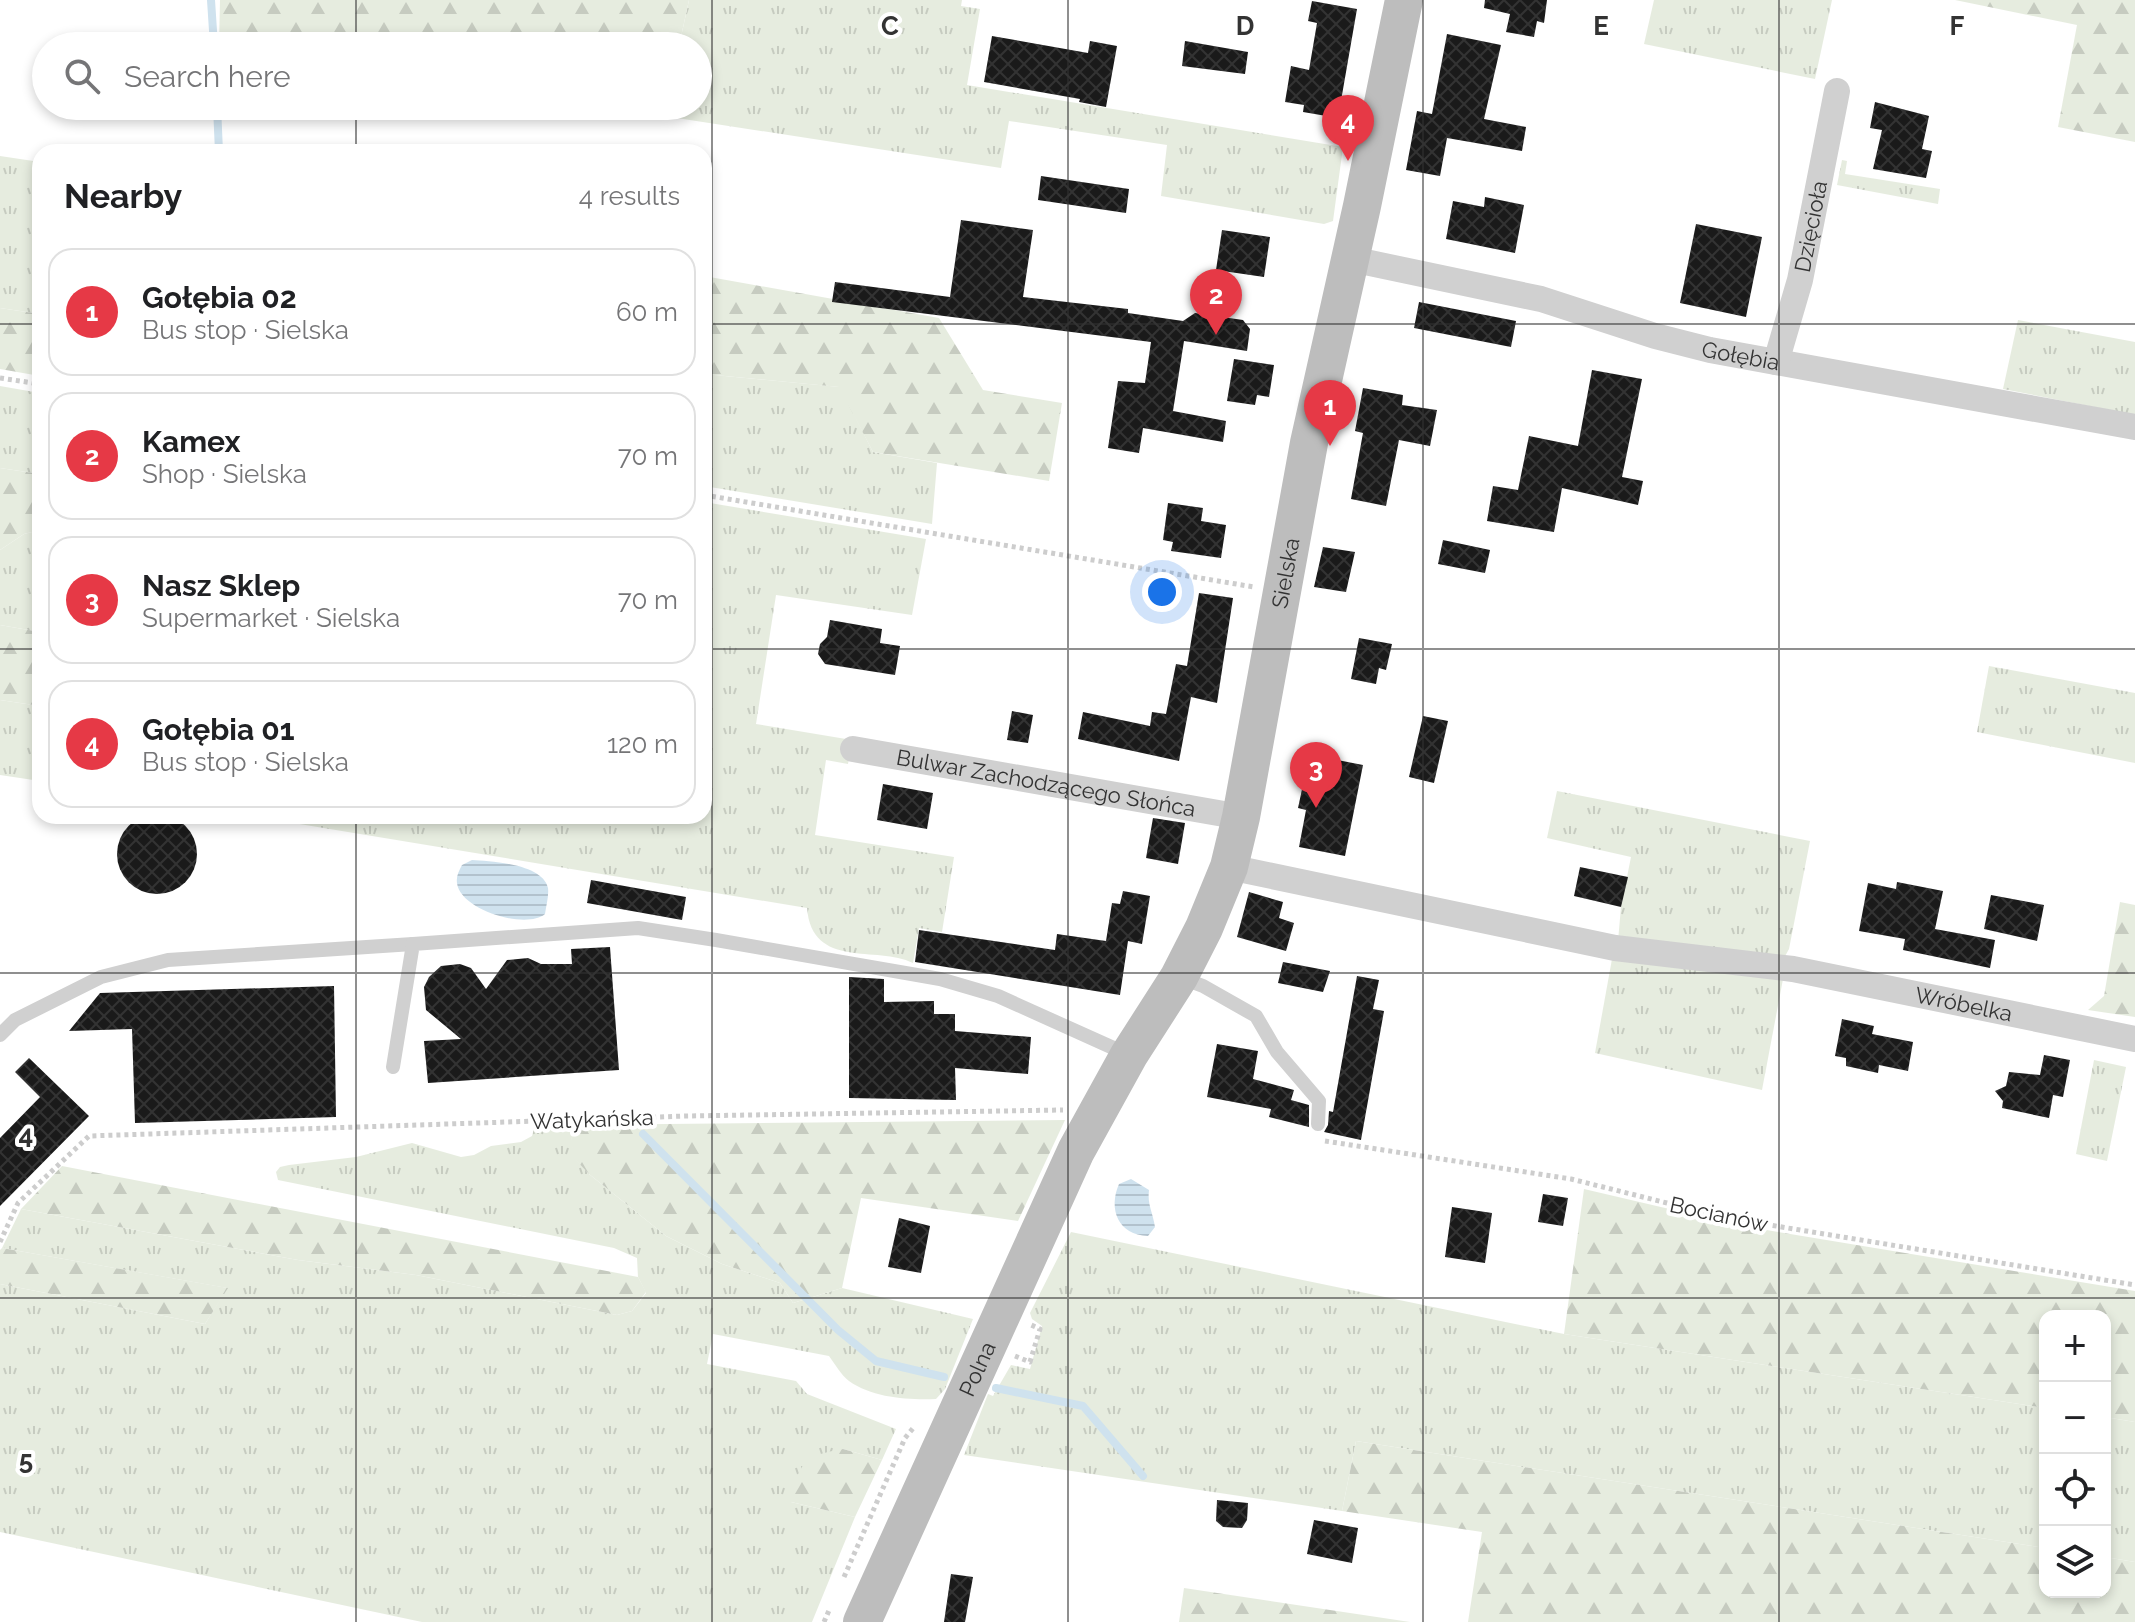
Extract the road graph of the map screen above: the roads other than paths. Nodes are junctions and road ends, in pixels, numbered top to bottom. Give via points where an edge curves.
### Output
1 (1404, 0) edge
2 (1837, 91) dead end
3 (1351, 259) junction
4 (1776, 362) junction
5 (2135, 427) edge
6 (853, 749) dead end
7 (1241, 817) junction
8 (1229, 867) junction
9 (413, 944) junction
10 (1179, 977) junction
11 (0, 1035) edge
12 (2135, 1039) edge
13 (1129, 1055) junction
14 (393, 1067) dead end
15 (1094, 1117) joint
16 (1318, 1124) road end
17 (846, 1615) edge

1 - 3 street, Sielska
2 - 4 street, Dzięcioła via 1800,280
3 - 4 street, Gołębia via 1541,299 1655,336
3 - 7 street, Sielska via 1309,443
4 - 5 street, Gołębia
6 - 7 street, Bulwar Zachodzącego Słońca
7 - 8 street, Sielska
8 - 10 street, Sielska
8 - 12 street, Wróbelka via 1615,948 1793,969
9 - 11 lane via 168,960 101,977 15,1020
9 - 13 lane via 638,928 716,940 940,979 998,996
9 - 14 lane
10 - 13 street, Sielska
10 - 16 lane via 1256,1016 1277,1052 1319,1101
13 - 15 street, Sielska
15 - 17 street, Polna

